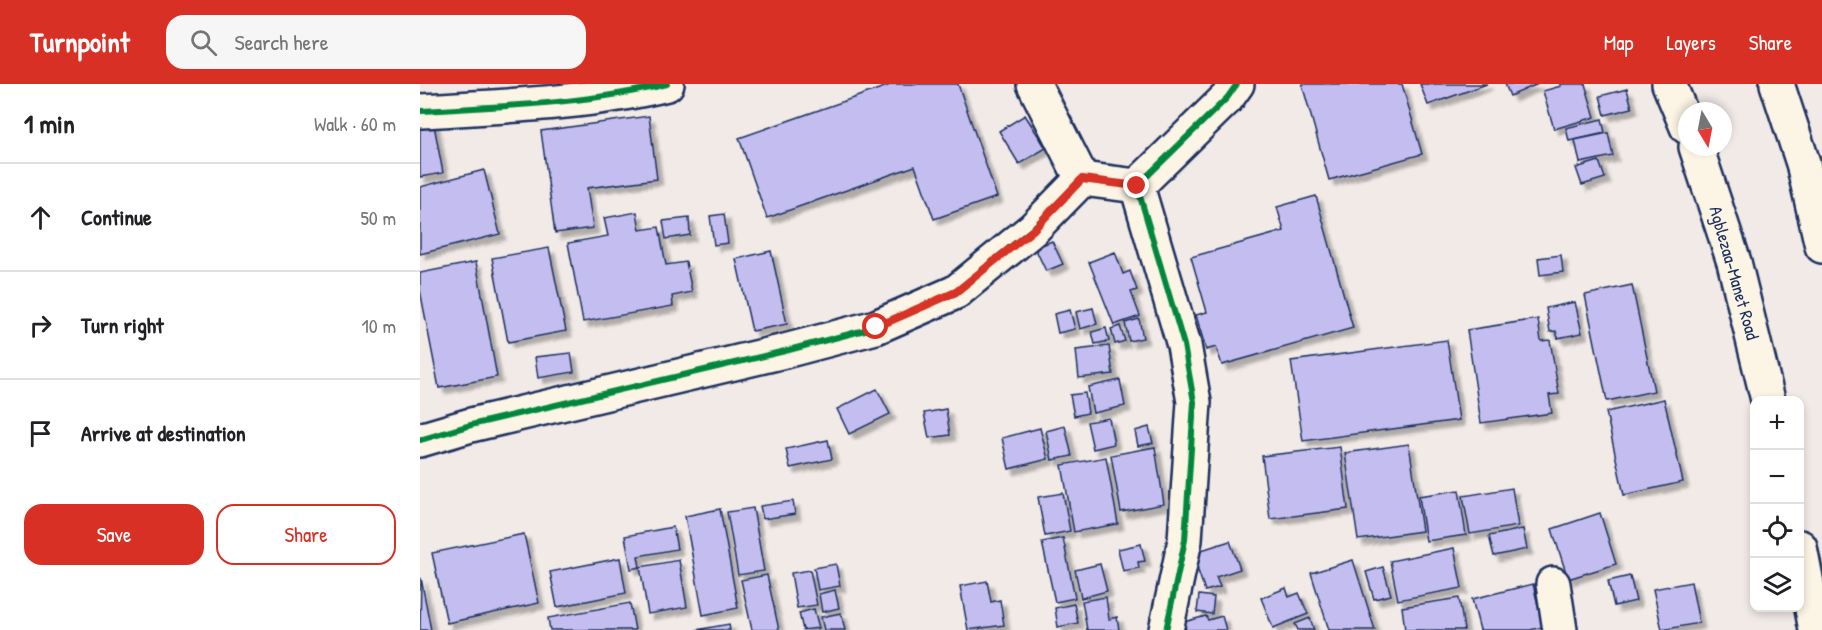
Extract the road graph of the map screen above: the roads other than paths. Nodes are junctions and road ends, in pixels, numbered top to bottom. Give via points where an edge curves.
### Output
1 (667, 84) edge
2 (1034, 84) edge
3 (1237, 84) edge
4 (1668, 84) edge
5 (1777, 84) edge
6 (546, 94) edge
7 (1678, 107) edge
8 (420, 111) edge
9 (1699, 156) edge
10 (1082, 179) junction
11 (1137, 186) junction
12 (1822, 246) edge
13 (1766, 396) edge
14 (420, 440) edge
15 (1802, 558) edge
16 (1553, 584) dead end
17 (1166, 630) edge
18 (1560, 630) edge
19 (1816, 630) edge

1 - 6 street via 632,93
2 - 10 street
3 - 11 street
4 - 7 street
5 - 12 street via 1803,163
6 - 8 street
9 - 13 street, Agblezaa-Manet Road via 1734,262
10 - 11 street
10 - 14 street via 1033,230 956,292 876,327
11 - 17 street via 1184,345 1194,402 1185,540
15 - 19 street
16 - 18 street

